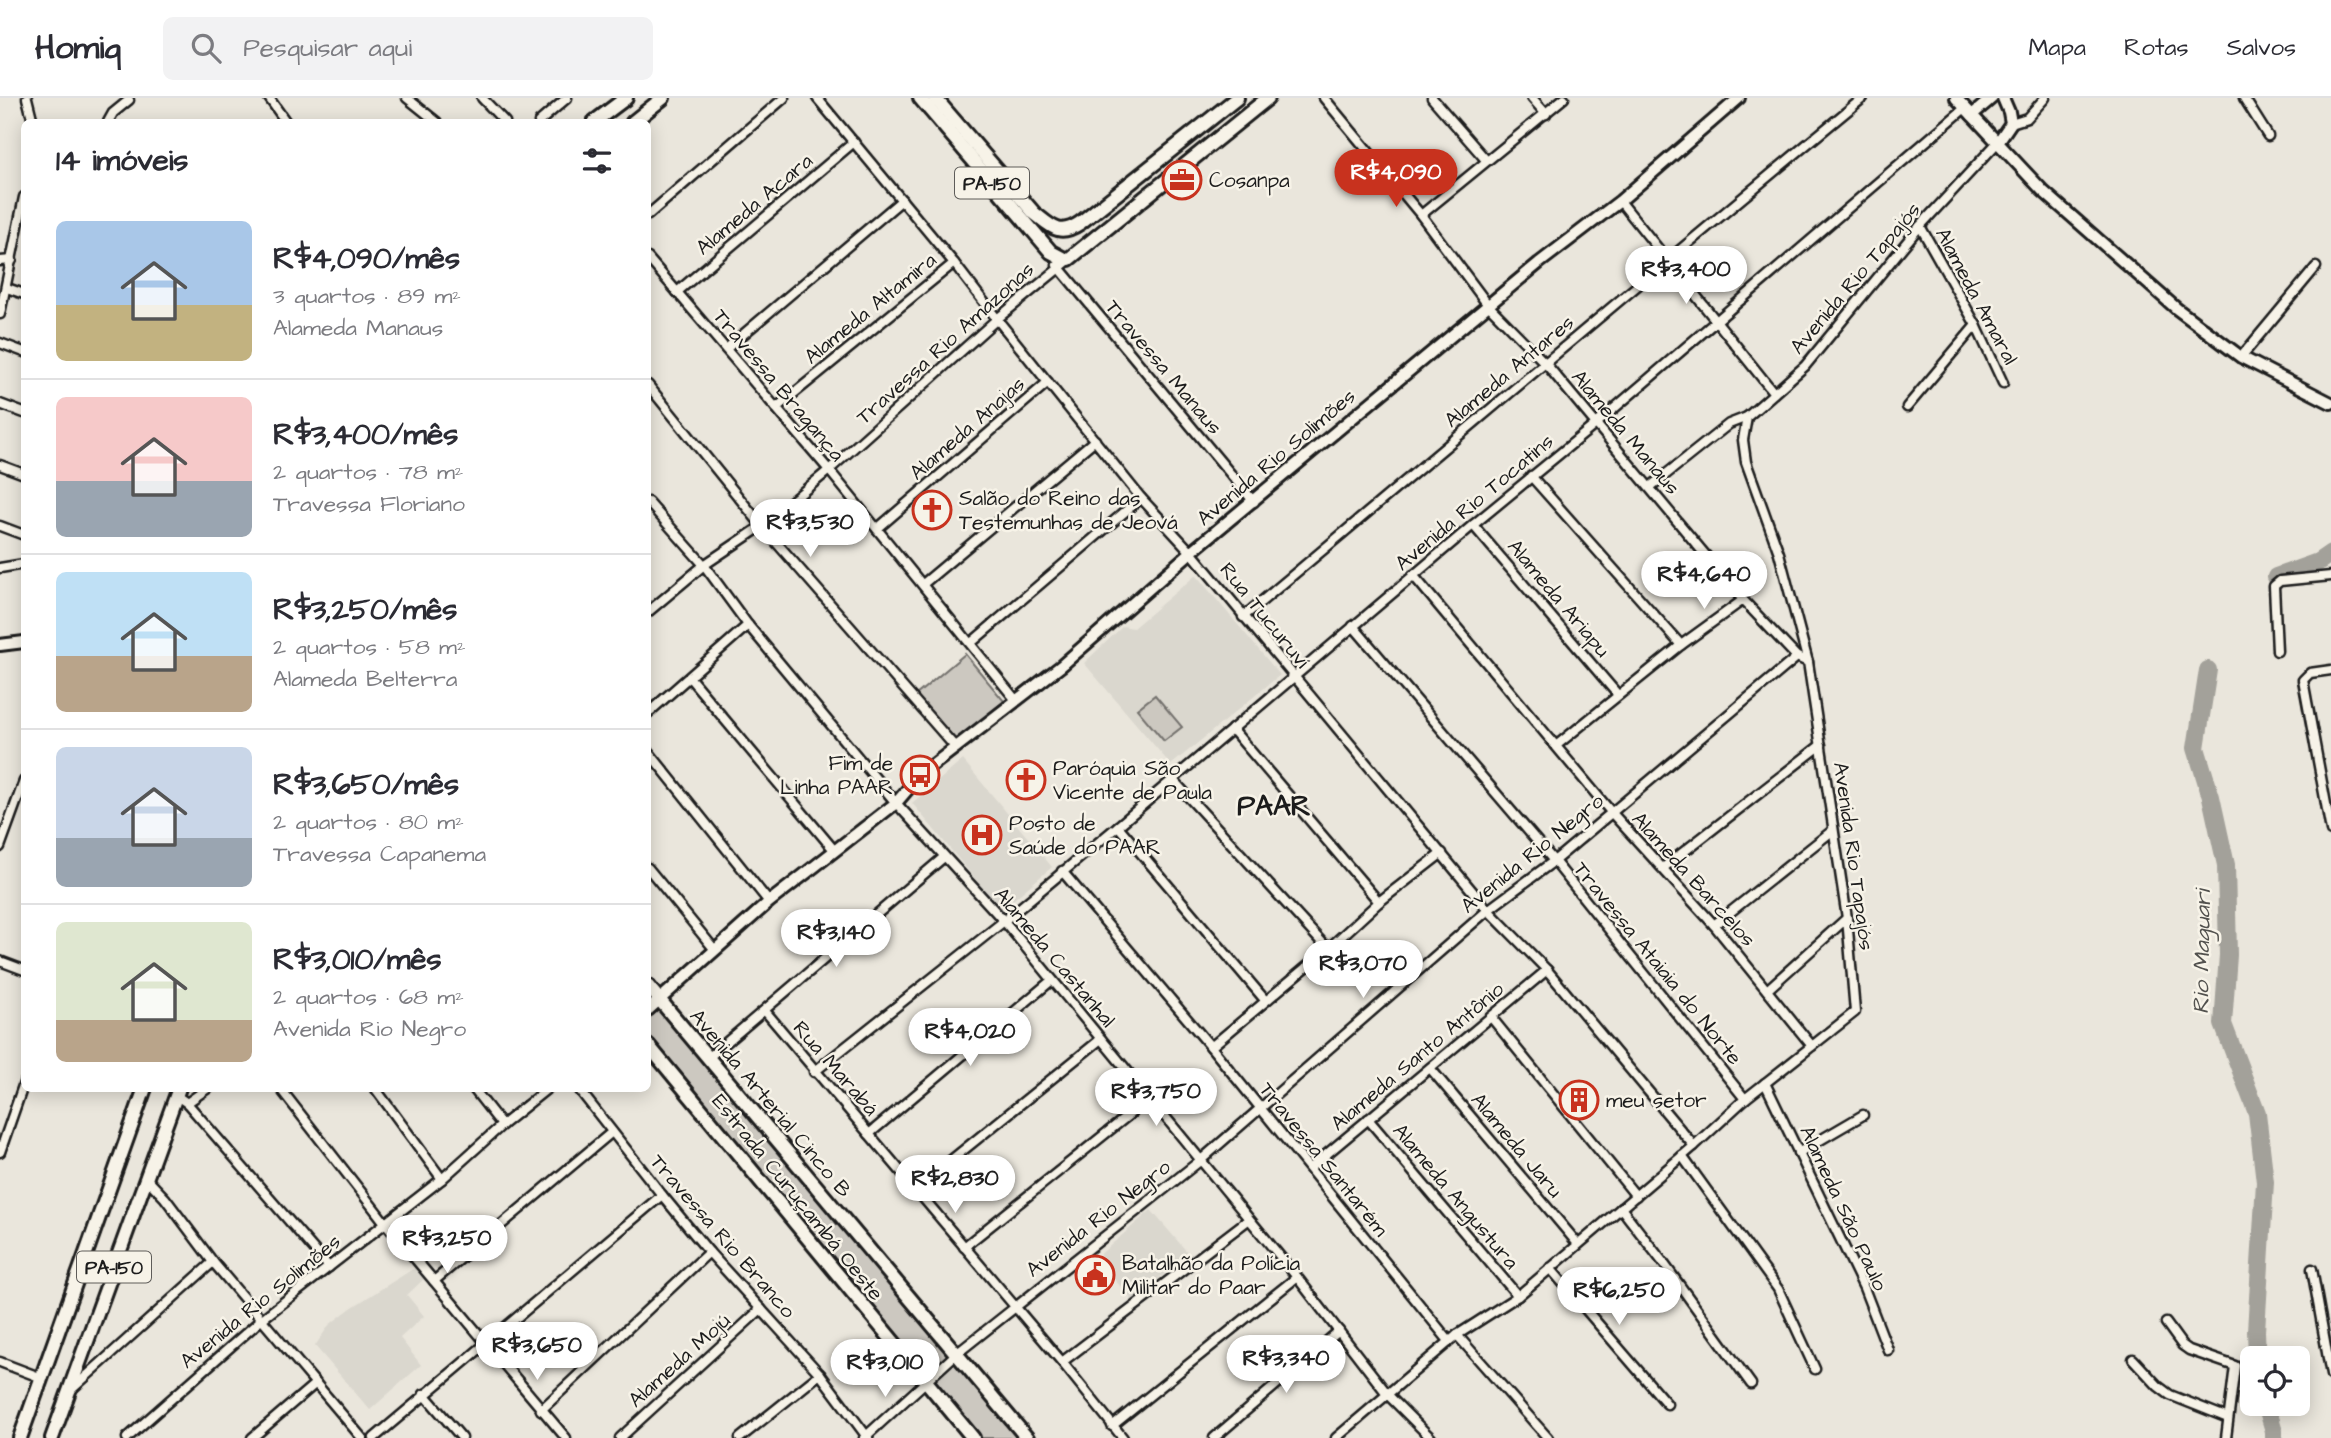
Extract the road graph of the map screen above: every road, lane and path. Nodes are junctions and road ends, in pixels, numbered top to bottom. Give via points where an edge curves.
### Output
1 (27, 98) edge
2 (269, 98) edge
3 (407, 98) edge
4 (482, 98) edge
5 (567, 98) edge
6 (626, 98) edge
7 (663, 98) edge
8 (784, 98) edge
9 (817, 98) edge
10 (920, 98) edge
11 (934, 98) edge
12 (1237, 98) edge
13 (1268, 98) edge
14 (1324, 98) edge
15 (1432, 98) edge
16 (1532, 98) edge
17 (1564, 98) edge
18 (1739, 98) edge
19 (1863, 98) edge
20 (1956, 98) edge
21 (1992, 98) edge
22 (2003, 98) edge
23 (2046, 98) edge
24 (2244, 98) edge
25 (130, 100) dead end
26 (1969, 112) junction
27 (1546, 114) junction
28 (32, 119) edge
29 (110, 119) edge
30 (284, 119) edge
31 (433, 119) edge
32 (502, 119) edge
33 (542, 119) edge
34 (598, 119) edge
35 (637, 119) edge
36 (2011, 123) junction
37 (2267, 136) dead end
38 (854, 142) junction
39 (1998, 142) junction
40 (1486, 160) junction
41 (902, 200) junction
42 (1620, 201) junction
43 (651, 212) edge
44 (1421, 215) junction
45 (21, 223) edge
46 (1920, 226) junction
47 (12, 260) junction
48 (1666, 260) junction
49 (0, 261) edge
50 (651, 262) edge
51 (954, 263) junction
52 (1064, 263) junction
53 (2316, 267) dead end
54 (7, 288) junction
55 (677, 292) junction
56 (21, 293) edge
57 (1488, 304) junction
58 (0, 314) edge
59 (997, 319) junction
60 (1716, 320) junction
61 (1976, 325) junction
62 (0, 343) edge
63 (726, 349) junction
64 (21, 351) edge
65 (2241, 357) junction
66 (1546, 364) junction
67 (1048, 382) junction
68 (2003, 383) dead end
69 (651, 389) edge
70 (1774, 393) junction
71 (2331, 403) edge
72 (0, 404) edge
73 (1907, 407) dead end
74 (776, 408) junction
75 (21, 412) edge
76 (1747, 417) junction
77 (1596, 424) junction
78 (1095, 440) junction
79 (0, 465) edge
80 (829, 470) junction
81 (21, 473) edge
82 (1531, 476) junction
83 (1650, 487) junction
84 (1141, 498) junction
85 (1254, 502) junction
86 (651, 514) edge
87 (1473, 525) junction
88 (0, 526) edge
89 (762, 526) junction
90 (877, 529) junction
91 (21, 535) edge
92 (1191, 552) junction
93 (21, 564) edge
94 (704, 565) junction
95 (0, 568) edge
96 (1413, 575) junction
97 (2331, 576) edge
98 (923, 584) junction
99 (1743, 600) junction
100 (651, 609) edge
101 (1243, 617) junction
102 (748, 625) junction
103 (1353, 626) junction
104 (21, 642) edge
105 (971, 643) junction
106 (0, 645) edge
107 (1681, 645) junction
108 (2277, 651) dead end
109 (1797, 657) junction
110 (1808, 662) junction
111 (2331, 670) edge
112 (1293, 677) junction
113 (690, 678) junction
114 (1618, 695) junction
115 (1015, 699) junction
116 (651, 710) edge
117 (1232, 729) junction
118 (1557, 745) junction
119 (1821, 745) junction
120 (956, 748) junction
121 (651, 755) edge
122 (1172, 779) junction
123 (21, 789) edge
124 (896, 803) junction
125 (1611, 811) junction
126 (1118, 825) junction
127 (1832, 831) junction
128 (2331, 831) edge
129 (0, 847) edge
130 (834, 850) junction
131 (1442, 853) junction
132 (944, 857) junction
133 (1554, 861) junction
134 (1664, 868) junction
135 (1062, 871) junction
136 (651, 872) edge
137 (769, 902) junction
138 (1379, 902) junction
139 (1488, 910) junction
140 (1847, 918) junction
141 (1004, 921) junction
142 (1714, 925) junction
143 (1328, 948) junction
144 (715, 950) junction
145 (0, 961) edge
146 (21, 969) edge
147 (1547, 970) junction
148 (1052, 979) junction
149 (651, 990) edge
150 (1768, 990) junction
151 (659, 1000) junction
152 (1265, 1000) junction
153 (651, 1007) edge
154 (765, 1011) junction
155 (1491, 1017) junction
156 (1101, 1039) junction
157 (1812, 1046) junction
158 (1211, 1047) junction
159 (651, 1049) edge
160 (708, 1058) junction
161 (1430, 1068) junction
162 (814, 1072) junction
163 (1765, 1083) junction
164 (21, 1092) edge
165 (144, 1092) edge
166 (283, 1092) edge
167 (377, 1092) edge
168 (476, 1092) edge
169 (543, 1092) edge
170 (581, 1092) edge
171 (181, 1096) edge
172 (1150, 1098) junction
173 (1745, 1100) junction
174 (1262, 1109) junction
175 (1863, 1115) dead end
176 (1368, 1119) junction
177 (502, 1125) junction
178 (612, 1132) junction
179 (869, 1134) junction
180 (1694, 1146) junction
181 (0, 1152) edge
182 (1798, 1153) junction
183 (1682, 1156) junction
184 (1201, 1160) junction
185 (1310, 1168) junction
186 (146, 1178) junction
187 (442, 1179) junction
188 (915, 1190) junction
189 (662, 1195) junction
190 (1636, 1196) junction
191 (1621, 1209) junction
192 (1248, 1220) junction
193 (386, 1224) junction
194 (1578, 1244) junction
195 (964, 1247) junction
196 (709, 1252) junction
197 (213, 1262) junction
198 (328, 1267) junction
199 (1550, 1268) junction
200 (2312, 1269) dead end
201 (1297, 1277) junction
202 (434, 1281) junction
203 (1518, 1296) junction
204 (1013, 1307) junction
205 (761, 1309) junction
206 (262, 1319) junction
207 (2166, 1323) dead end
208 (1339, 1331) junction
209 (1457, 1335) junction
210 (1449, 1341) junction
211 (487, 1344) junction
212 (1888, 1350) dead end
213 (957, 1353) junction
214 (2133, 1359) dead end
215 (0, 1362) edge
216 (1062, 1363) junction
217 (1815, 1369) dead end
218 (820, 1374) junction
219 (2331, 1375) edge
220 (42, 1378) junction
221 (925, 1382) junction
222 (316, 1383) junction
223 (1751, 1384) dead end
224 (69, 1391) junction
225 (424, 1394) junction
226 (1388, 1395) junction
227 (1667, 1404) dead end
228 (541, 1410) junction
229 (2228, 1418) junction
230 (1112, 1426) junction
231 (866, 1437) edge
232 (20, 1438) edge
233 (51, 1438) edge
234 (127, 1438) edge
235 (252, 1438) edge
236 (362, 1438) edge
237 (374, 1438) edge
238 (462, 1438) edge
239 (566, 1438) edge
240 (620, 1438) edge
241 (740, 1438) edge
242 (973, 1438) edge
243 (1027, 1438) edge
244 (1122, 1438) edge
245 (1214, 1438) edge
246 (1336, 1438) edge
247 (1431, 1438) edge
248 (1548, 1438) edge
249 (2226, 1438) edge

1 - 28 street
2 - 30 street
3 - 31 street
4 - 32 street
5 - 33 street
6 - 34 main road
7 - 35 main road
8 - 43 street
9 - 38 street, Rua Tucuruví
10 - 52 main road, PA-150
11 - 12 main road, PA-150 via 1034,213 1064,231
13 - 52 main road
14 - 44 street, Alameda Manaus
15 - 40 street
16 - 27 street
17 - 27 street
18 - 42 main road, Avenida Rio Solimões
19 - 48 street, Alameda Antares
20 - 26 main road
21 - 26 main road
22 - 36 main road
23 - 36 street via 2027,118
24 - 37 street
25 - 29 street
26 - 39 main road
26 - 60 street, Avenida Rio Tocatins
27 - 40 street
36 - 39 main road
38 - 41 street, Rua Tucuruví
38 - 55 street, Alameda Acara
39 - 46 street, Avenida Rio Tapajós
39 - 65 main road via 2043,191 2177,309
40 - 44 street
41 - 51 street, Rua Tucuruví
41 - 63 street
42 - 48 street
42 - 57 main road, Avenida Rio Solimões
44 - 57 street, Alameda Manaus
45 - 47 street
46 - 61 street, Alameda Amaral
46 - 70 street, Avenida Rio Tapajós via 1815,355
47 - 49 street
47 - 54 street
48 - 60 street
48 - 66 street, Alameda Antares
50 - 55 street, Travessa Bragança
51 - 59 street, Rua Tucuruví
51 - 74 street, Alameda Altamira
52 - 59 street, Travessa Rio Amazonas
52 - 85 street, Travessa Manaus
53 - 65 street
54 - 56 street
54 - 58 street
55 - 63 street, Travessa Bragança
57 - 66 street, Alameda Manaus
57 - 85 main road, Avenida Rio Solimões
59 - 67 street, Rua Tucuruví
59 - 80 street, Travessa Rio Amazonas
60 - 70 street
60 - 77 street, Avenida Rio Tocatins
61 - 68 street, Alameda Amaral
61 - 73 street
62 - 64 street
63 - 74 street, Travessa Bragança
65 - 71 main road
66 - 77 street, Alameda Manaus
66 - 101 street, Alameda Antares
67 - 78 street, Rua Tucuruví
67 - 90 street, Alameda Anajas
69 - 89 street
70 - 76 street, Avenida Rio Tapajós
72 - 75 street
74 - 80 street, Travessa Bragança
76 - 83 street via 1729,424
76 - 110 street, Avenida Rio Tapajós via 1746,462 1779,553
77 - 82 street, Avenida Rio Tocatins
77 - 83 street, Alameda Manaus
78 - 84 street, Rua Tucuruví
78 - 98 street
79 - 81 street
80 - 89 street, Travessa Rio Amazonas
80 - 90 street, Travessa Bragança
82 - 87 street, Avenida Rio Tocatins
82 - 107 street
83 - 99 street, Alameda Manaus
84 - 92 street, Rua Tucuruví
84 - 105 street
85 - 92 main road, Avenida Rio Solimões
86 - 94 street, Alameda Castanhal
87 - 96 street, Avenida Rio Tocatins
87 - 114 street, Alameda Ariapu
88 - 91 street
89 - 94 street, Travessa Rio Amazonas
89 - 120 street
90 - 98 street, Travessa Bragança
92 - 101 street, Rua Tucuruví
92 - 115 main road, Avenida Rio Solimões via 1070,658
93 - 95 street
94 - 100 street, Travessa Rio Amazonas
94 - 102 street, Alameda Castanhal
96 - 103 street, Avenida Rio Tocatins
96 - 118 street, Alameda Barcelos
97 - 108 street via 2280,581 2274,586
98 - 105 street, Travessa Bragança
99 - 107 street
99 - 109 street, Alameda Manaus
101 - 112 street, Rua Tucuruví
102 - 113 street
102 - 124 street, Alameda Castanhal
103 - 112 street, Avenida Rio Tocatins
103 - 133 street, Travessa Ataiaia do Norte
104 - 106 main road
105 - 115 street, Travessa Bragança
107 - 114 street
109 - 110 street
109 - 125 street, Avenida Rio Negro
110 - 119 street, Avenida Rio Tapajós
111 - 128 street via 2310,673 2303,680
112 - 117 street, Avenida Rio Tocatins
112 - 131 street, Rua Tucuruví
113 - 116 street
113 - 130 street
114 - 118 street
115 - 120 main road, Avenida Rio Solimões
117 - 122 street, Avenida Rio Tocatins
117 - 138 street
118 - 125 street, Alameda Barcelos
119 - 127 street, Avenida Rio Tapajós
119 - 134 street
120 - 124 main road, Avenida Rio Solimões via 920,775
121 - 137 street
122 - 126 street, Avenida Rio Tocatins
122 - 143 street
123 - 129 street
124 - 130 main road, Avenida Rio Solimões
124 - 132 street, Alameda Castanhal
125 - 133 street, Avenida Rio Negro
125 - 134 street, Alameda Barcelos
126 - 135 street, Avenida Rio Tocatins
126 - 152 street
127 - 140 street, Avenida Rio Tapajós
127 - 142 street
130 - 137 main road, Avenida Rio Solimões
131 - 138 street
131 - 139 street, Rua Tucuruví
132 - 141 street, Alameda Castanhal
132 - 154 street
133 - 139 street, Avenida Rio Negro
133 - 173 street, Travessa Ataiaia do Norte
134 - 142 street, Alameda Barcelos
135 - 141 street, Avenida Rio Tocatins
135 - 158 street, Travessa Santarém
136 - 144 street
137 - 144 main road, Avenida Rio Solimões
138 - 143 street
139 - 147 street, Rua Tucuruví
139 - 174 street, Avenida Rio Negro
140 - 150 street
140 - 157 street, Avenida Rio Tapajós via 1854,1012
141 - 148 street, Alameda Castanhal
141 - 162 street, Avenida Rio Tocatins
142 - 150 street, Alameda Barcelos
143 - 152 street
144 - 151 main road, Avenida Rio Solimões
145 - 146 street
147 - 155 street, Alameda Santo Antônio
147 - 180 street, Rua Tucuruví
148 - 156 street, Alameda Castanhal
148 - 179 street
149 - 151 main road, Avenida Arterial Cinco B
150 - 157 street, Alameda Barcelos
151 - 153 main road, Avenida Rio Solimões
151 - 160 main road, Avenida Arterial Cinco B
152 - 158 street
154 - 160 street
154 - 162 street, Rua Marabá
155 - 161 street, Alameda Santo Antônio
155 - 190 street
156 - 172 street, Alameda Castanhal
156 - 188 street
157 - 163 street, Avenida Rio Tapajós
158 - 174 street, Travessa Santarém
159 - 221 main road, Estrada Curuçambá Oeste
160 - 213 main road, Avenida Arterial Cinco B
161 - 176 street, Alameda Santo Antônio
161 - 194 street, Alameda Jaru
162 - 179 street, Rua Marabá
163 - 173 street, Avenida Rio Tapajós
163 - 182 street, Alameda São Paulo
164 - 181 street
165 - 220 main road, PA-150
166 - 193 street
167 - 187 street
168 - 177 street
169 - 177 street, Avenida Rio Solimões
170 - 178 street, Travessa Rio Branco
171 - 186 main road, PA-150
171 - 198 street
172 - 184 street, Alameda Castanhal
172 - 195 street
173 - 180 street, Avenida Rio Tapajós
174 - 184 street, Avenida Rio Negro
174 - 185 street, Travessa Santarém
175 - 182 street
176 - 185 street, Alameda Santo Antônio
176 - 203 street, Alameda Angustura
177 - 187 street, Avenida Rio Solimões
178 - 189 street, Travessa Rio Branco
178 - 202 street
179 - 188 street, Rua Marabá
180 - 183 street, Avenida Rio Tapajós
182 - 212 street, Alameda São Paulo via 1864,1289
183 - 190 street, Avenida Rio Tapajós
183 - 217 street via 1778,1289
184 - 192 street, Alameda Castanhal
184 - 204 street, Avenida Rio Negro
185 - 210 street, Travessa Santarém
186 - 197 street
186 - 224 main road, PA-150
187 - 193 street, Avenida Rio Solimões
188 - 195 street, Rua Marabá
189 - 196 street, Travessa Rio Branco
189 - 211 street
190 - 191 street, Avenida Rio Tapajós
191 - 194 street, Avenida Rio Tapajós
191 - 223 street
192 - 201 street, Alameda Castanhal
192 - 216 street
193 - 198 street, Avenida Rio Solimões
193 - 202 street
194 - 199 street, Avenida Rio Tapajós
195 - 204 street, Rua Marabá
196 - 205 street, Travessa Rio Branco
196 - 228 street
197 - 206 street
197 - 224 street
198 - 206 street, Avenida Rio Solimões
199 - 203 street, Avenida Rio Tapajós
199 - 227 street
200 - 219 street
201 - 208 street, Alameda Castanhal
201 - 230 street
202 - 211 street
203 - 209 street, Avenida Rio Tapajós
204 - 213 street, Avenida Rio Negro
204 - 216 street, Rua Marabá
205 - 218 street, Travessa Rio Branco
205 - 240 street, Alameda Mojú
206 - 222 street
206 - 234 street, Avenida Rio Solimões
207 - 229 street via 2189,1350 2235,1366
208 - 226 street, Alameda Castanhal
208 - 245 street
209 - 210 street, Avenida Rio Tapajós
209 - 248 street
210 - 226 street, Avenida Rio Tapajós
211 - 225 street
211 - 228 street
213 - 221 street, Avenida Rio Negro
213 - 243 main road, Avenida Arterial Cinco B
214 - 229 street via 2170,1395
215 - 220 street
216 - 230 street, Rua Marabá
218 - 231 street, Travessa Rio Branco
218 - 241 street
220 - 232 main road, PA-150
221 - 231 street, Avenida Rio Negro
221 - 242 main road, Estrada Curuçambá Oeste
222 - 235 street
222 - 236 street
224 - 233 main road, PA-150
225 - 237 street
225 - 238 street
226 - 246 street, Avenida Rio Tapajós
226 - 247 street, Alameda Castanhal
228 - 239 street
229 - 249 street
230 - 244 street, Rua Marabá

